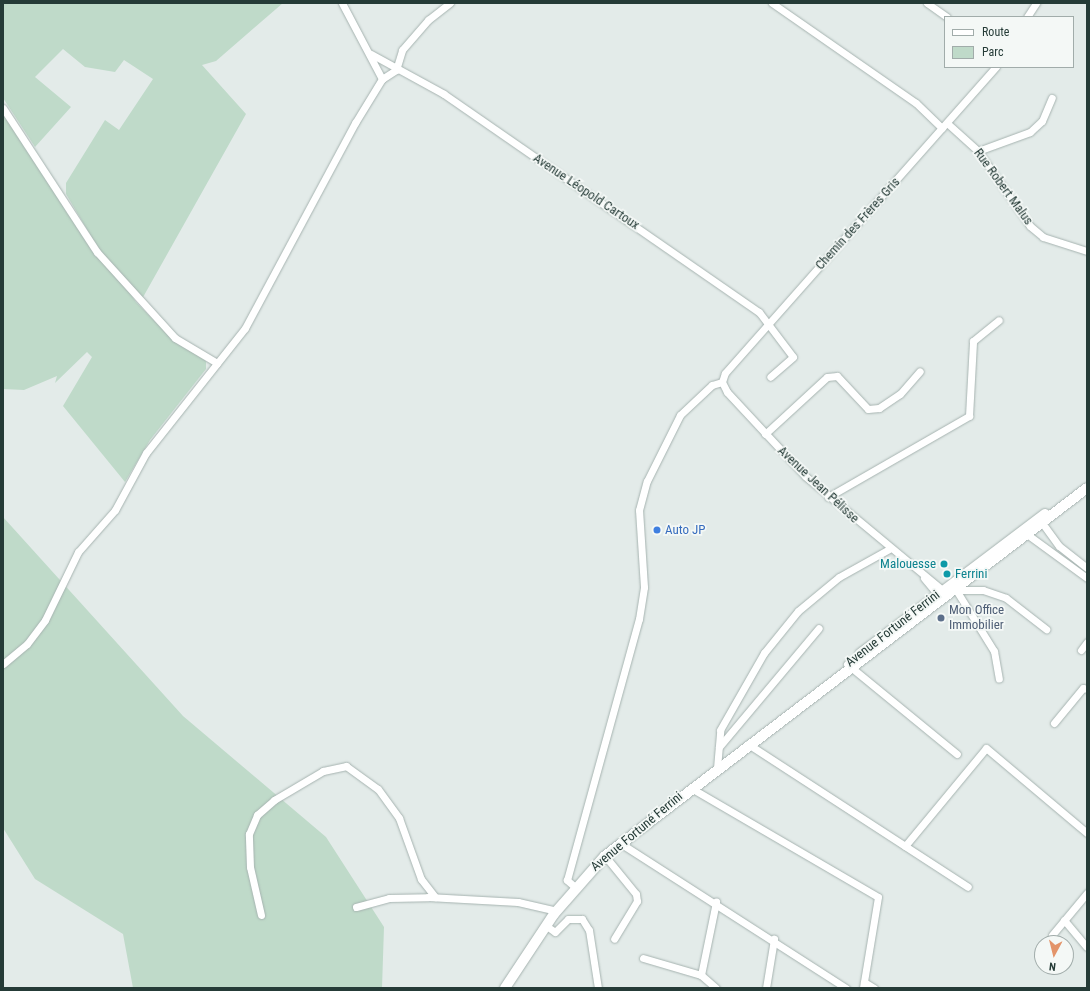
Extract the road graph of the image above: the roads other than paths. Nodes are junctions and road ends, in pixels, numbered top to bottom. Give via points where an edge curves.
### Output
1 (342, 3) edge
2 (450, 3) edge
3 (772, 3) edge
4 (927, 3) edge
5 (1036, 3) edge
6 (946, 16) edge
7 (1028, 16) edge
8 (370, 54) junction
9 (995, 68) edge
10 (396, 70) junction
11 (382, 79) junction
12 (1052, 98) dead end
13 (3, 108) edge
14 (945, 125) junction
15 (978, 152) junction
16 (1087, 251) edge
17 (1000, 320) dead end
18 (767, 326) junction
19 (217, 363) junction
20 (920, 371) dead end
21 (770, 377) dead end
22 (722, 382) junction
23 (765, 434) junction
24 (1087, 484) edge
25 (1087, 488) edge
26 (828, 497) junction
27 (1041, 521) junction
28 (1025, 533) junction
29 (889, 549) junction
30 (1087, 568) edge
31 (1087, 578) edge
32 (947, 591) junction
33 (819, 628) dead end
34 (1046, 629) dead end
35 (1087, 642) edge
36 (1081, 650) dead end
37 (3, 664) edge
38 (850, 666) junction
39 (999, 679) dead end
40 (1087, 689) edge
41 (1054, 724) dead end
42 (748, 744) junction
43 (718, 747) junction
44 (957, 754) dead end
45 (717, 768) junction
46 (691, 788) junction
47 (1087, 833) edge
48 (620, 843) junction
49 (905, 846) junction
50 (605, 856) junction
51 (575, 887) junction
52 (968, 887) dead end
53 (1087, 893) edge
54 (435, 897) junction
55 (716, 902) junction
56 (356, 907) dead end
57 (556, 911) junction
58 (261, 915) dead end
59 (1064, 920) junction
60 (545, 925) junction
61 (1052, 935) dead end
62 (614, 939) dead end
63 (774, 939) junction
64 (1087, 947) edge
65 (643, 958) dead end
66 (701, 975) junction
67 (864, 985) edge
68 (505, 988) edge
69 (598, 988) edge
70 (716, 988) edge
71 (766, 988) edge
72 (846, 988) edge
73 (874, 988) edge

1 - 8 street
2 - 10 street via 428,20 402,50
3 - 14 street, Rue Robert Malus
4 - 6 street
5 - 7 street
8 - 10 street, Avenue Léopold Cartoux
8 - 11 street
9 - 14 street, Chemin des Frères Gris
10 - 11 street
10 - 18 street, Avenue Léopold Cartoux via 444,94 759,312
11 - 19 street via 284,252 268,291 245,328
12 - 15 street via 1042,121 1030,132
13 - 19 street via 97,252 175,338
14 - 15 street, Rue Robert Malus
14 - 18 street, Chemin des Frères Gris
15 - 16 street, Rue Robert Malus via 1030,226 1043,237
17 - 26 street via 973,341 969,416
18 - 21 street, Avenue Léopold Cartoux via 793,357
18 - 22 street, Chemin des Frères Gris via 725,373
19 - 37 street via 146,452 115,510 78,552 45,620 27,644
20 - 23 street via 900,394 879,408 868,409 838,376 827,377
22 - 23 street, Avenue Jean Pélisse via 727,392
22 - 51 street via 712,384 680,415 647,481 639,510 644,587 639,619 567,880
23 - 26 street, Avenue Jean Pélisse
24 - 27 main road, Avenue Fortuné Ferrini
25 - 27 main road, Avenue Fortuné Ferrini
26 - 29 street, Avenue Jean Pélisse
27 - 28 main road, Avenue Fortuné Ferrini
27 - 30 street via 1059,546
28 - 31 street
28 - 32 main road, Avenue Fortuné Ferrini
29 - 32 street, Avenue Jean Pélisse via 924,578
29 - 43 street via 839,577 798,611 764,653 728,711 720,730
32 - 34 street via 983,590 1006,598
32 - 38 main road, Avenue Fortuné Ferrini
32 - 39 street via 994,651
33 - 43 street
35 - 36 street
38 - 42 main road, Avenue Fortuné Ferrini
38 - 44 street
40 - 41 street via 1083,688
42 - 45 main road, Avenue Fortuné Ferrini
42 - 49 street
43 - 45 street
45 - 46 main road, Avenue Fortuné Ferrini
46 - 48 main road, Avenue Fortuné Ferrini
46 - 67 street via 878,897
47 - 49 street via 986,748
48 - 50 main road, Avenue Fortuné Ferrini
48 - 55 street
49 - 52 street
50 - 51 main road, Avenue Fortuné Ferrini
50 - 62 street via 636,894 637,902
51 - 57 main road, Avenue Fortuné Ferrini
53 - 59 street
54 - 56 street via 389,898
54 - 57 street via 518,902
54 - 58 street via 421,879 398,818 378,789 346,766 323,772 274,800 257,815 249,834 250,867
55 - 63 street
55 - 66 street
57 - 60 main road, Avenue Fortuné Ferrini
59 - 61 street
59 - 64 street
60 - 68 main road, Avenue Fortuné Ferrini
60 - 69 street via 555,932 568,919 582,919 589,930
63 - 71 street
63 - 72 street
65 - 66 street
66 - 70 street
67 - 73 street

